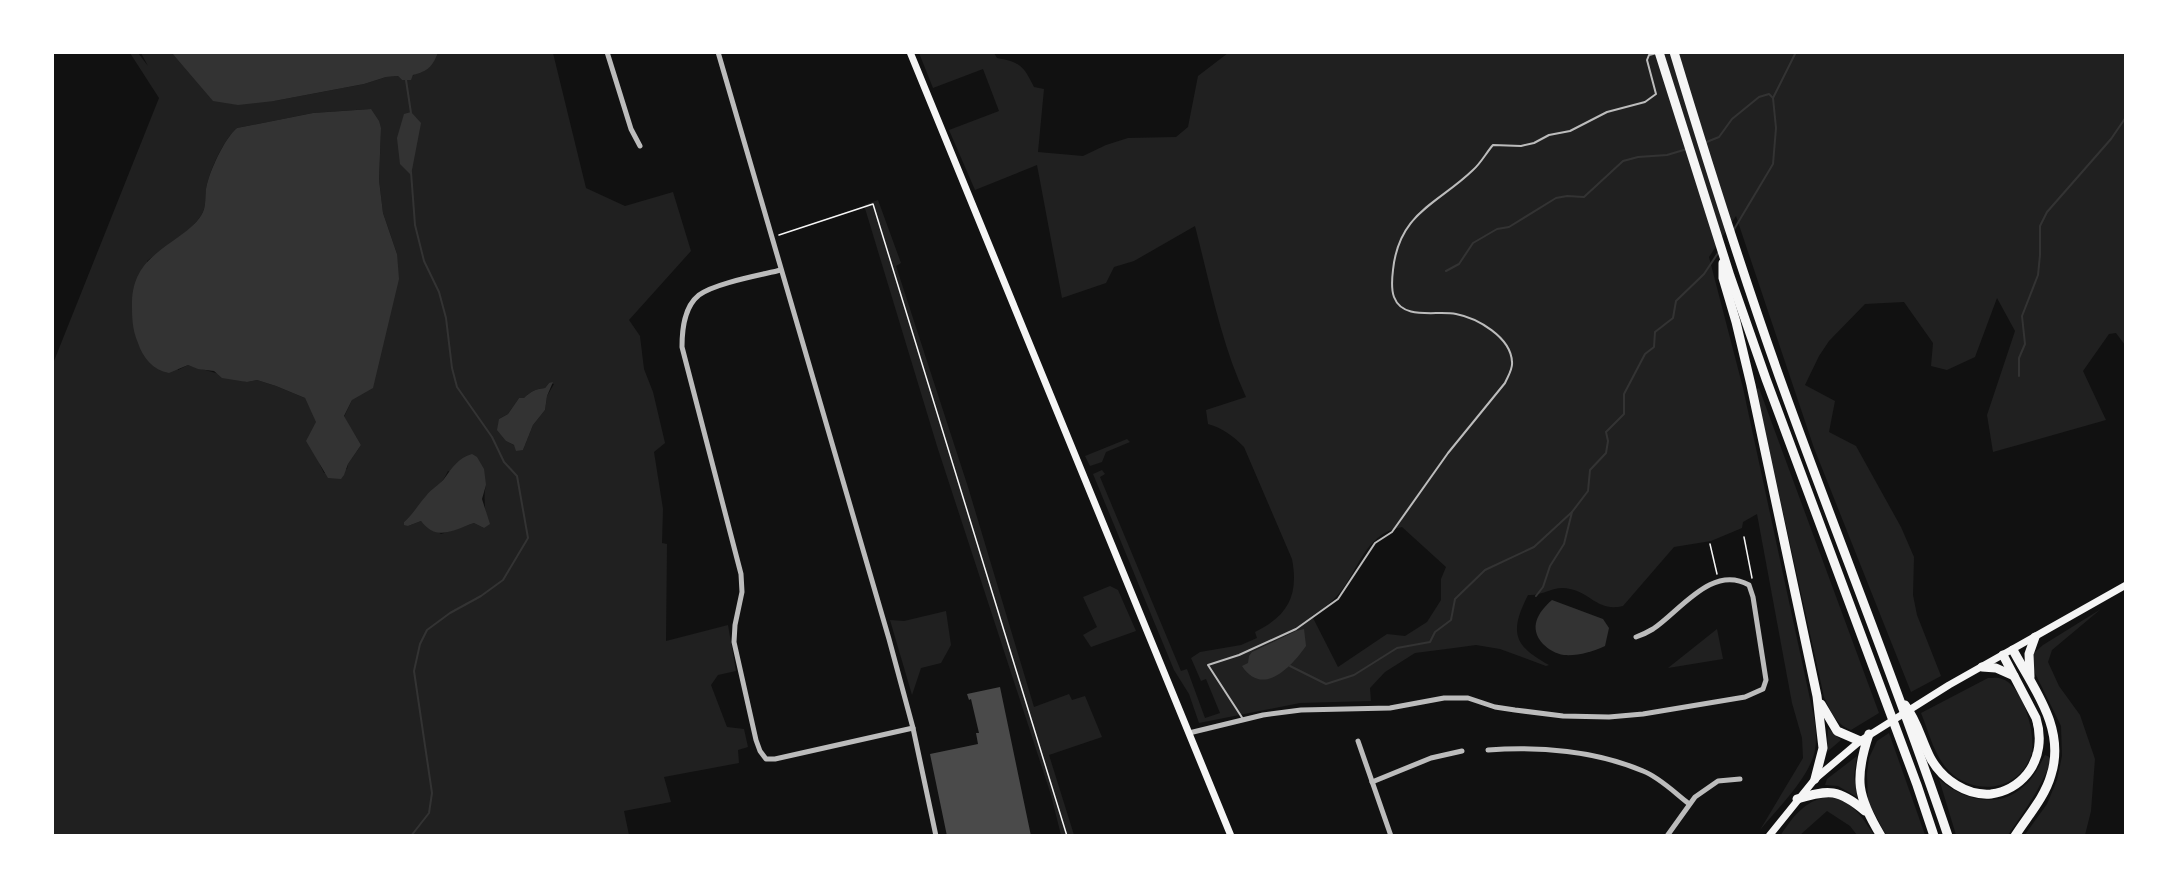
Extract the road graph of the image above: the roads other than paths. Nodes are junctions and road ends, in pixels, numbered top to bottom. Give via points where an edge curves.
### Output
1 (607, 52) edge
2 (718, 52) edge
3 (910, 52) edge
4 (1659, 52) edge
5 (1674, 52) edge
6 (640, 146) dead end
7 (1723, 256) junction
8 (781, 270) junction
9 (2126, 585) edge
10 (1636, 637) dead end
11 (2035, 637) junction
12 (2013, 650) junction
13 (2003, 655) junction
14 (1982, 667) junction
15 (2015, 678) junction
16 (2031, 682) junction
17 (1817, 696) junction
18 (1898, 698) junction
19 (1243, 720) junction
20 (913, 728) junction
21 (1190, 733) junction
22 (1869, 734) junction
23 (1358, 741) dead end
24 (1860, 741) junction
25 (1488, 750) dead end
26 (1462, 751) dead end
27 (1740, 779) dead end
28 (1815, 779) junction
29 (1372, 782) junction
30 (1797, 800) junction
31 (1689, 803) junction
32 (1867, 813) junction
33 (936, 836) edge
34 (1231, 836) edge
35 (1391, 836) edge
36 (1667, 836) edge
37 (1769, 836) edge
38 (1881, 836) edge
39 (1934, 836) edge
40 (1948, 836) edge
41 (2015, 836) edge

1 - 6 street
2 - 8 street
3 - 21 main road
4 - 7 highway
4 - 19 lane via 1649,55 1647,60 1656,94 1645,102 1607,112 1570,131 1534,143 1493,145 1473,170 1406,228 1392,284 1394,298 1402,308 1415,313 1469,318 1499,337 1508,348 1511,371 1396,527 1375,543 1338,599 1296,628 1208,665
5 - 18 highway via 1778,374
7 - 17 highway via 1723,278 1751,385
7 - 39 highway
8 - 20 street
8 - 20 street via 699,295 682,327 682,347 741,574 734,642 756,740 766,759 775,759
9 - 11 main road
10 - 19 street via 1652,630 1706,585 1732,579 1749,585 1766,669 1763,689 1696,705 1609,717 1563,716 1495,707 1468,698 1444,698 1390,708 1301,710
11 - 12 main road
11 - 16 highway via 2029,654
12 - 13 main road
12 - 16 highway
13 - 14 main road
13 - 15 highway
14 - 15 highway via 1996,668
14 - 22 main road
15 - 18 highway via 2036,718 2040,745 2023,780 1995,793 1956,786 1932,759 1915,717
16 - 41 highway via 2053,728 2055,758 2042,795
17 - 24 highway via 1837,731
17 - 28 highway via 1823,748
18 - 40 highway
19 - 21 street
20 - 33 street
21 - 34 main road
22 - 24 main road
22 - 32 highway via 1859,776
23 - 29 street
24 - 28 main road
25 - 31 street via 1560,752 1607,760 1645,771
26 - 29 street via 1431,758
27 - 31 street via 1718,781
28 - 30 main road
29 - 35 street
30 - 32 highway via 1818,793 1840,793
30 - 37 main road
31 - 36 street
32 - 38 highway

